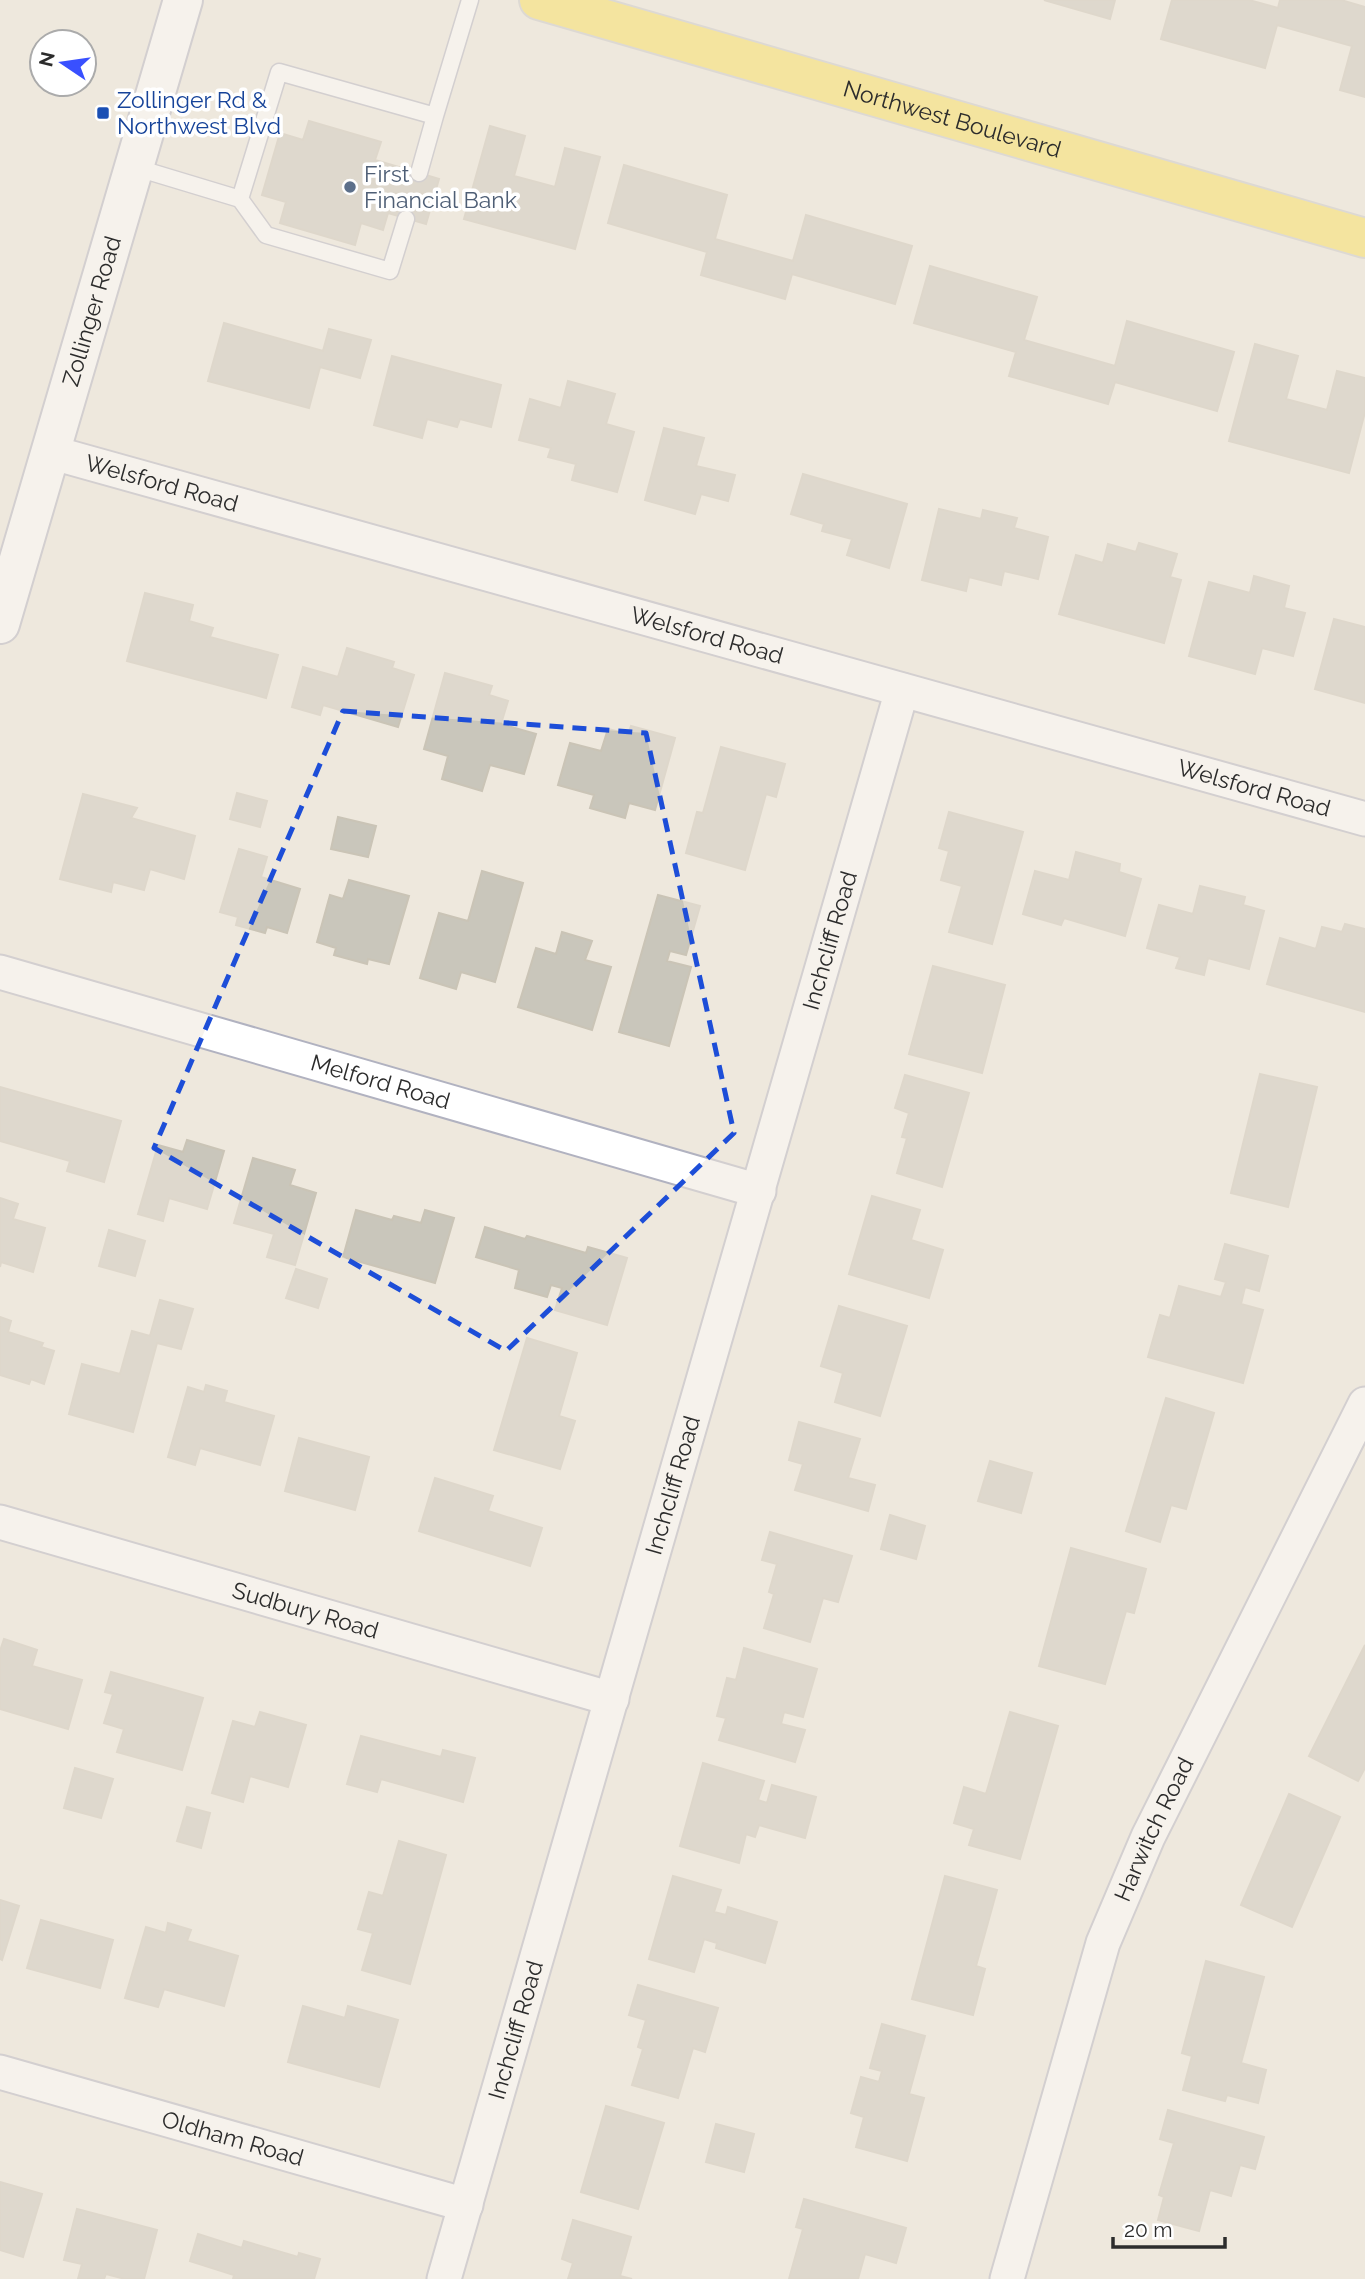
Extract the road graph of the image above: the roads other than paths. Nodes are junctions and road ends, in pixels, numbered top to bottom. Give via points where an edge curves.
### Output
1 (183, 0) edge
2 (470, 0) edge
3 (540, 0) edge
4 (435, 117) junction
5 (134, 167) junction
6 (419, 173) dead end
7 (240, 200) junction
8 (406, 219) dead end
9 (1365, 238) edge
10 (50, 452) junction
11 (0, 624) edge
12 (902, 690) junction
13 (1365, 819) edge
14 (0, 972) edge
15 (759, 1191) junction
16 (1365, 1404) edge
17 (0, 1522) edge
18 (612, 1699) junction
19 (0, 2072) edge
20 (466, 2205) junction
21 (444, 2279) edge
22 (1007, 2279) edge

1 - 5 main road, Zollinger Road
2 - 4 lane
3 - 9 main road, Northwest Boulevard
4 - 6 lane
4 - 7 lane via 279,72
5 - 7 lane
5 - 10 main road, Zollinger Road
7 - 8 lane via 266,235 390,271
10 - 11 main road, Zollinger Road
10 - 12 street, Welsford Road
12 - 13 street, Welsford Road
12 - 15 street, Inchcliff Road
14 - 15 street, Melford Road
15 - 18 street, Inchcliff Road
16 - 22 street, Harwitch Road via 1148,1838 1103,1943
17 - 18 street, Sudbury Road
18 - 20 street, Inchcliff Road
19 - 20 street, Oldham Road
20 - 21 street, Inchcliff Road

